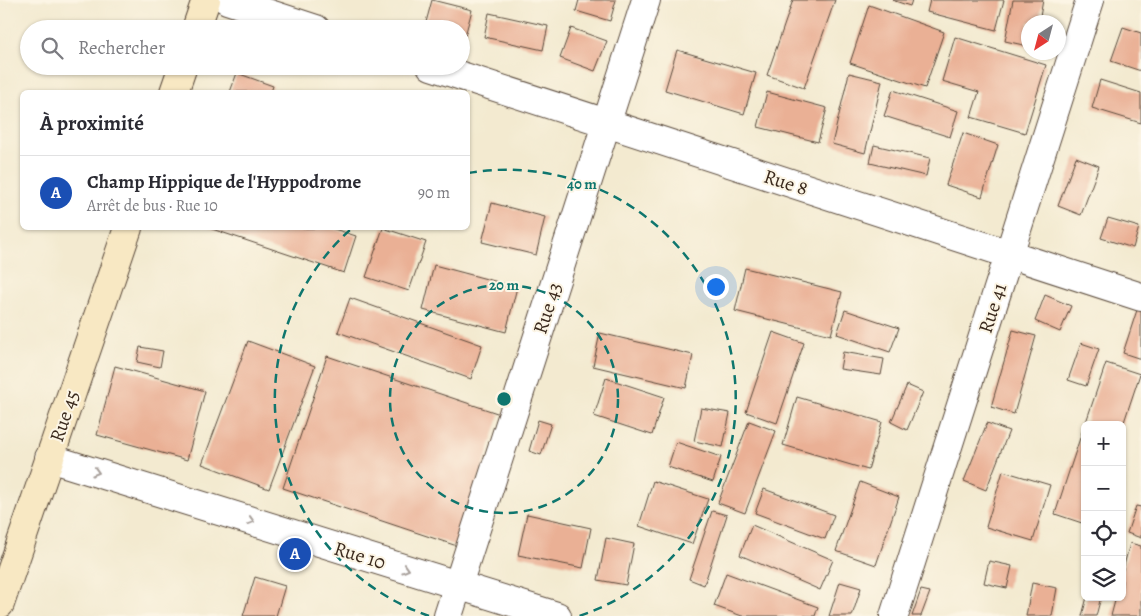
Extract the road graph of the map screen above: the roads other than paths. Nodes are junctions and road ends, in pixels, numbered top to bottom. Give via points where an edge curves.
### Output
1 (206, 0) edge
2 (227, 0) edge
3 (646, 0) edge
4 (1090, 0) edge
5 (199, 20) edge
6 (288, 20) edge
7 (180, 75) edge
8 (460, 75) edge
9 (175, 90) edge
10 (607, 123) junction
11 (127, 230) edge
12 (1009, 254) junction
13 (1141, 297) edge
14 (50, 458) junction
15 (458, 585) junction
16 (0, 604) edge
17 (448, 616) edge
18 (557, 616) edge
19 (894, 616) edge

1 - 5 street
2 - 6 street
3 - 10 street, Rue 43
4 - 12 street, Rue 41
7 - 9 street
8 - 10 street, Rue 8
10 - 12 street, Rue 8
10 - 15 street, Rue 43
11 - 14 street, Rue 45
12 - 13 street, Rue 8
12 - 19 street, Rue 41
14 -> 15 street, Rue 10
14 - 16 street, Rue 45
15 - 17 street, Rue 43
15 - 18 street, Rue 10

